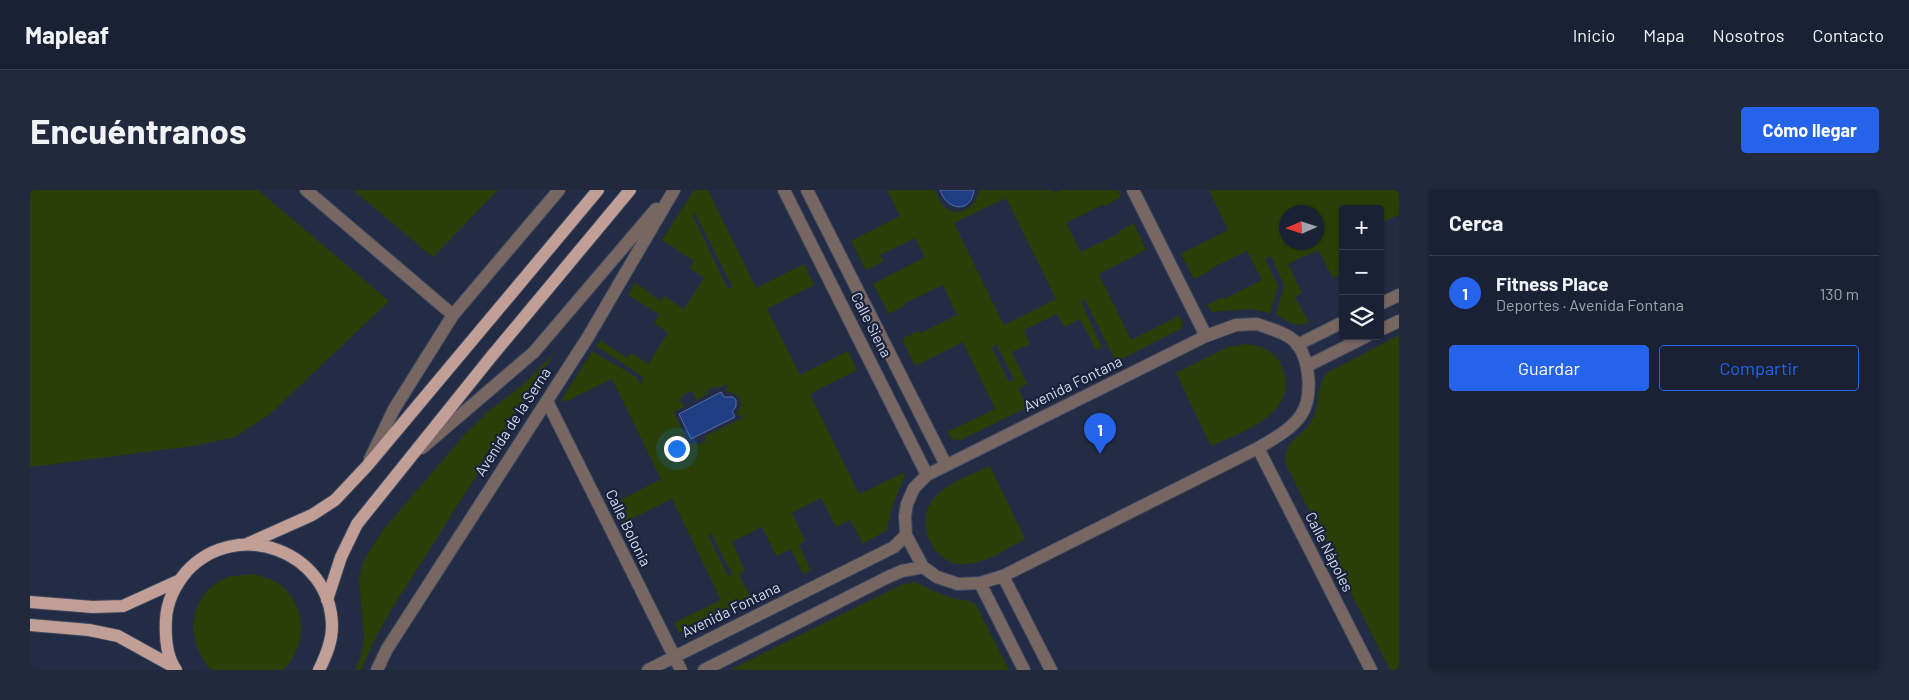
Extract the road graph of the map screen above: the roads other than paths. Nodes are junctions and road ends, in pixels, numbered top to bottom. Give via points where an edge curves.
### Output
1 (306, 190) edge
2 (559, 190) edge
3 (598, 190) edge
4 (630, 190) edge
5 (673, 190) edge
6 (784, 190) edge
7 (808, 190) edge
8 (1133, 190) edge
9 (1399, 295) edge
10 (1384, 302) edge
11 (453, 315) junction
12 (1399, 321) edge
13 (1339, 324) edge
14 (1384, 328) edge
15 (1206, 336) junction
16 (1359, 340) edge
17 (1297, 345) junction
18 (1307, 366) junction
19 (547, 401) junction
20 (1258, 448) junction
21 (411, 458) junction
22 (946, 465) junction
23 (367, 466) junction
24 (927, 475) junction
25 (906, 535) junction
26 (247, 544) junction
27 (923, 567) junction
28 (1003, 576) junction
29 (178, 582) junction
30 (980, 584) junction
31 (327, 600) junction
32 (30, 602) edge
33 (30, 625) edge
34 (674, 657) junction
35 (175, 668) edge
36 (319, 670) edge
37 (377, 670) edge
38 (648, 670) edge
39 (681, 670) edge
40 (704, 670) edge
41 (1024, 670) edge
42 (1051, 670) edge
43 (1371, 670) edge

1 - 11 street
2 - 11 street
3 - 23 main road
4 - 21 main road, Avenida de la Serna
5 - 19 street, Avenida de la Serna
5 - 21 street, Avenida de la Serna via 534,352
6 - 24 street, Calle Siena
7 - 22 street, Calle Siena
8 - 15 street
9 - 10 street
11 - 23 street via 394,409
12 - 14 street
13 - 17 street
15 - 17 street, Avenida Fontana via 1236,325 1257,324 1281,333
15 - 22 street, Avenida Fontana
16 - 18 street
17 - 18 street
18 - 20 street via 1309,392 1302,414 1286,431
19 - 34 street, Calle Bolonia
19 - 37 street, Avenida de la Serna via 387,649
20 - 28 street
20 - 43 street, Calle Nápoles
21 - 31 main road, Avenida de la Serna via 357,524 341,557
22 - 24 street, Avenida Fontana
23 - 26 main road via 335,500 312,515
24 - 25 street, Avenida Fontana via 914,488 907,504
25 - 27 street, Avenida Fontana
25 - 34 street, Avenida Fontana via 878,556
26 - 29 main road via 221,548 196,561
26 - 31 main road via 268,546 287,554 318,581
27 - 30 street via 937,577 958,584
27 - 40 street via 888,577
28 - 30 street
28 - 42 street
29 - 32 main road via 123,606
29 - 35 main road via 166,609 165,639
30 - 41 street
31 - 36 main road via 332,626 328,652
33 - 35 main road via 118,636
34 - 38 street, Avenida Fontana
34 - 39 street, Calle Bolonia

